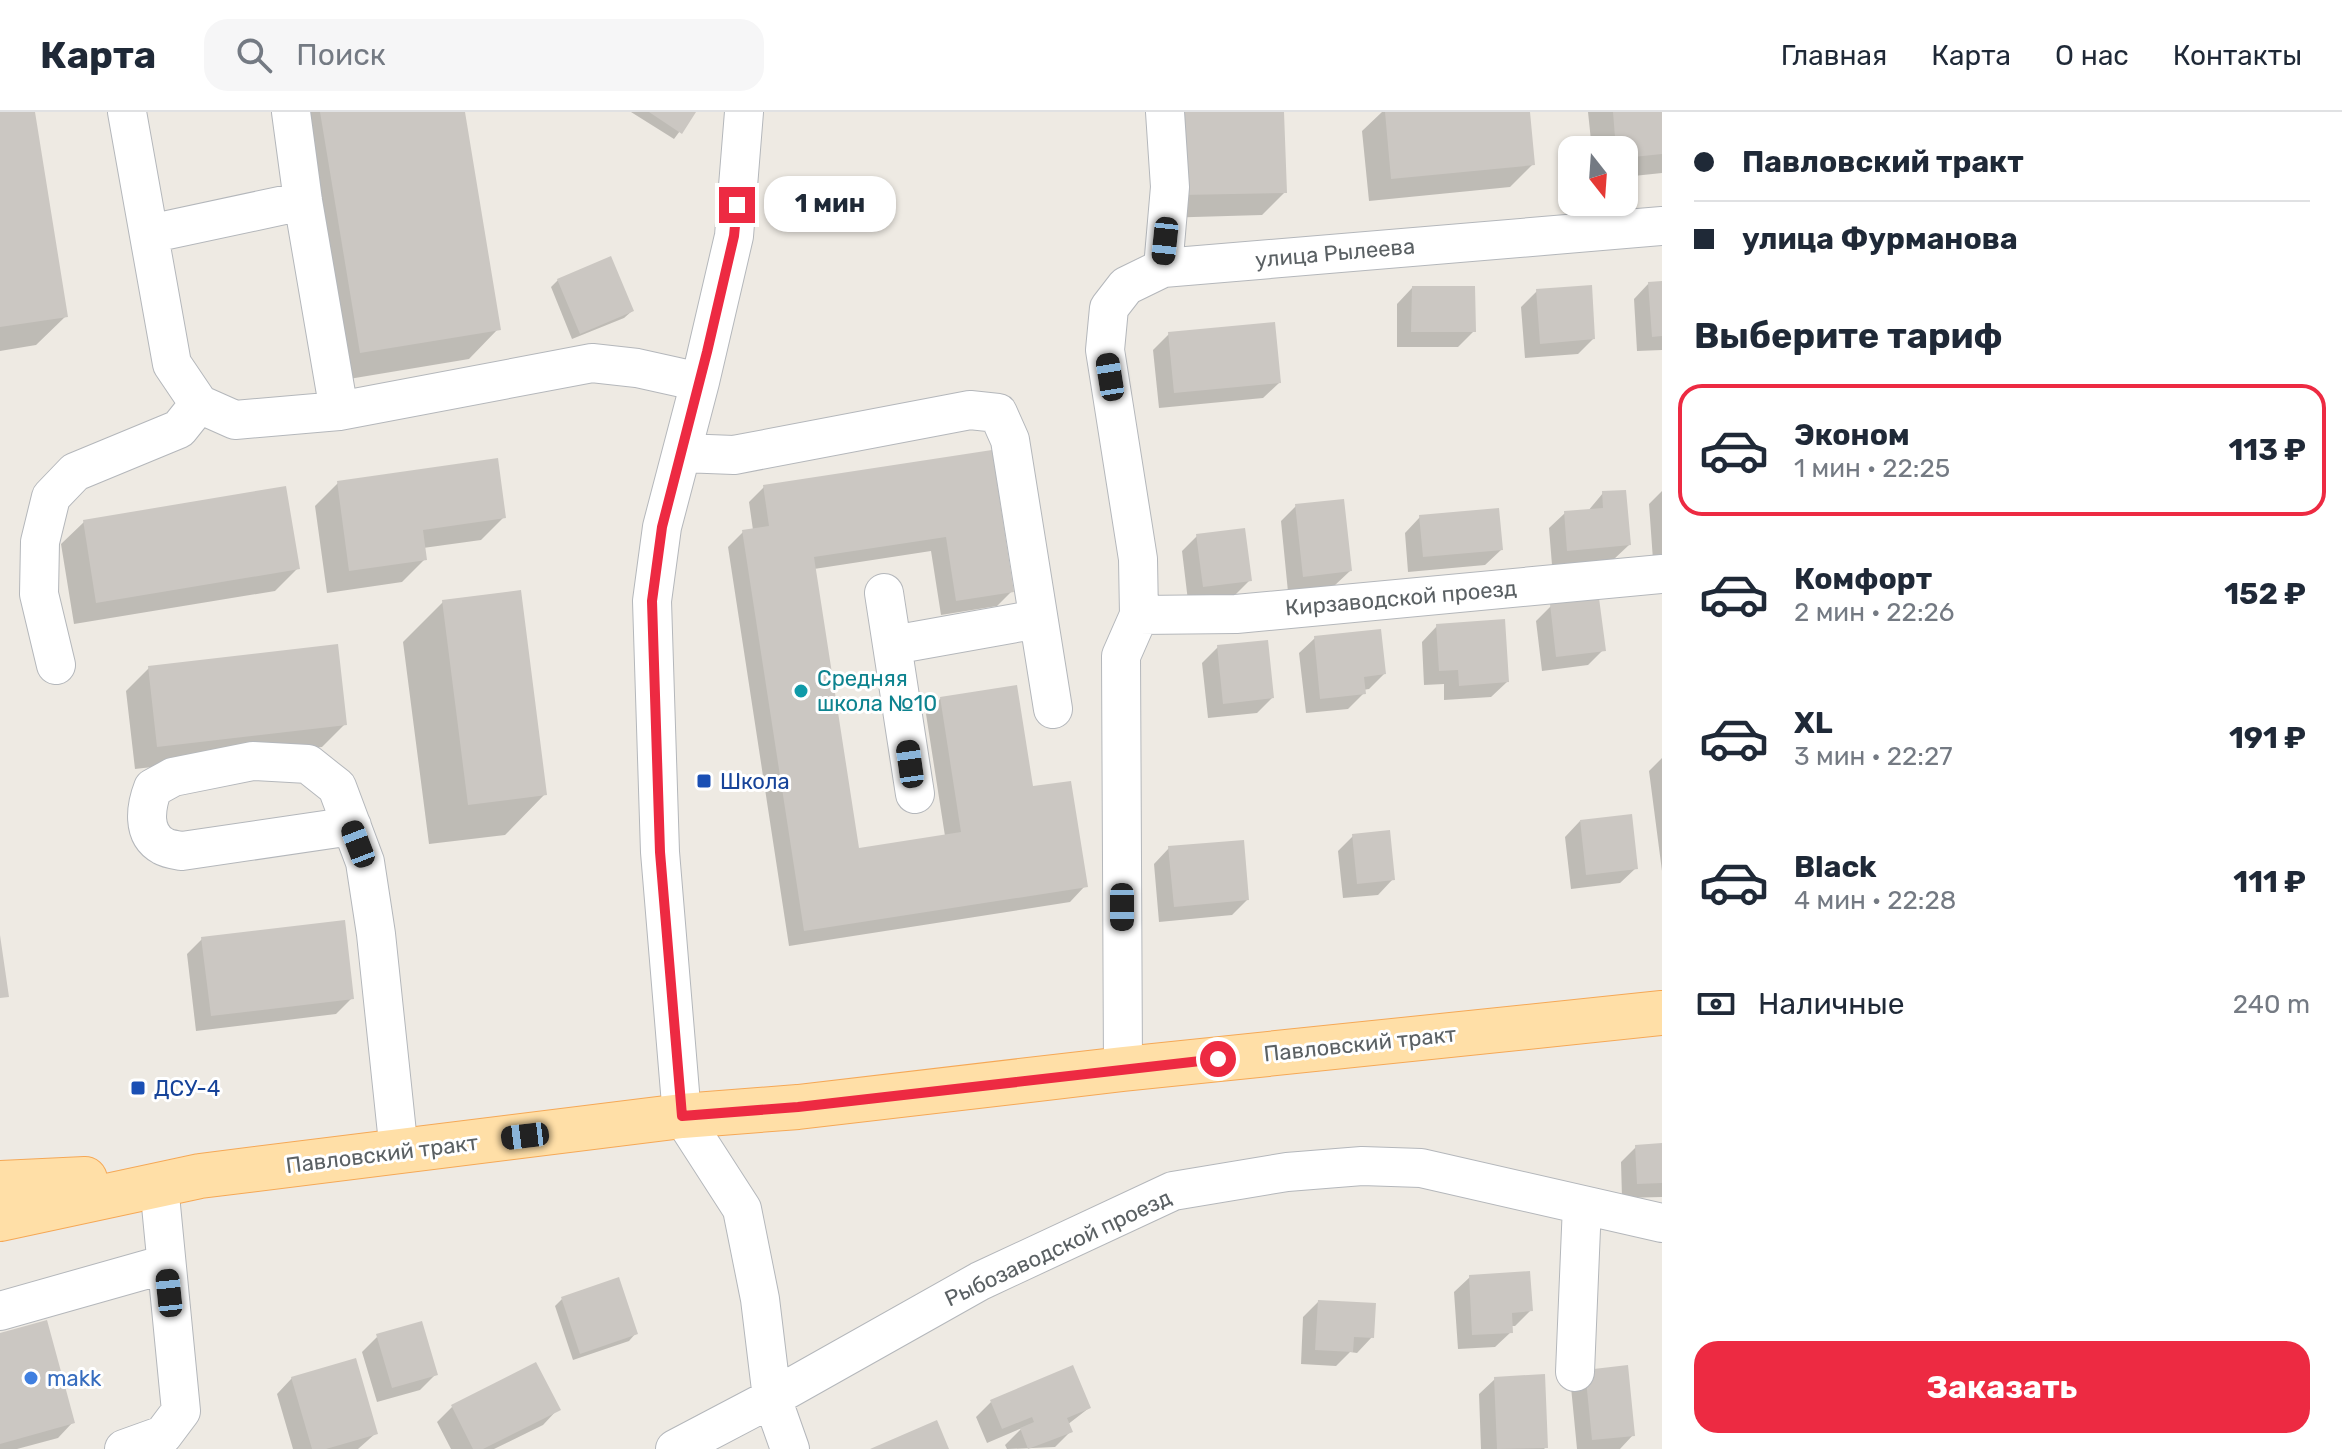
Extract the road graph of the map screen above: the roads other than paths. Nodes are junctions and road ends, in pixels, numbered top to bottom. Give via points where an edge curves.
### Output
1 (127, 112) edge
2 (291, 112) edge
3 (744, 112) edge
4 (1165, 112) edge
5 (303, 201) junction
6 (1662, 226) edge
7 (149, 234) junction
8 (1163, 268) junction
9 (700, 382) junction
10 (199, 404) junction
11 (339, 411) junction
12 (682, 453) junction
13 (1662, 574) edge
14 (884, 593) dead end
15 (1139, 615) junction
16 (1038, 619) junction
17 (893, 645) junction
18 (56, 665) dead end
19 (1053, 709) dead end
20 (915, 794) dead end
21 (352, 826) junction
22 (1662, 1013) edge
23 (1123, 1069) junction
24 (682, 1116) junction
25 (399, 1152) junction
26 (180, 1180) junction
27 (0, 1183) edge
28 (1582, 1205) junction
29 (0, 1219) edge
30 (1662, 1223) edge
31 (166, 1264) junction
32 (0, 1311) edge
33 (1575, 1372) dead end
34 (772, 1398) junction
35 (124, 1449) edge
36 (675, 1449) edge
37 (790, 1449) edge

1 - 7 street
2 - 5 street
3 - 9 street via 734,236
4 - 8 street via 1170,187
5 - 7 street
5 - 11 street
6 - 8 street, улица Рылеева
7 - 10 street via 172,364
8 - 15 street via 1126,286 1109,308 1105,350 1138,559
9 - 11 street via 592,363
9 - 12 street
10 - 11 street via 235,420
10 - 18 street via 179,429 75,472 51,497 40,542 39,594
12 - 16 street via 734,455 970,410 998,413 1010,440
12 - 24 street via 662,527 652,601 660,852
13 - 15 street, Кирзаводской проезд via 1236,614
14 - 17 street
15 - 23 street via 1121,656
16 - 17 street
16 - 19 street
17 - 20 street
21 - 21 street via 337,787 308,764 253,761 173,777 153,788 145,808 148,828 161,846 182,851
21 - 25 street via 372,905
22 - 23 main road, Павловский тракт
23 - 24 main road, Павловский тракт
24 - 25 main road, Павловский тракт
24 - 34 street via 742,1209
25 - 26 main road, Павловский тракт
26 - 27 main road, Павловский тракт
26 - 29 main road, Павловский тракт
26 - 31 street
28 - 30 street, Рыбозаводской проезд
28 - 33 street
28 - 34 street, Рыбозаводской проезд via 1421,1168 1287,1172 1173,1191 980,1281
31 - 32 street
31 - 35 street via 181,1411 163,1435
34 - 36 street, Рыбозаводской проезд
34 - 37 street

